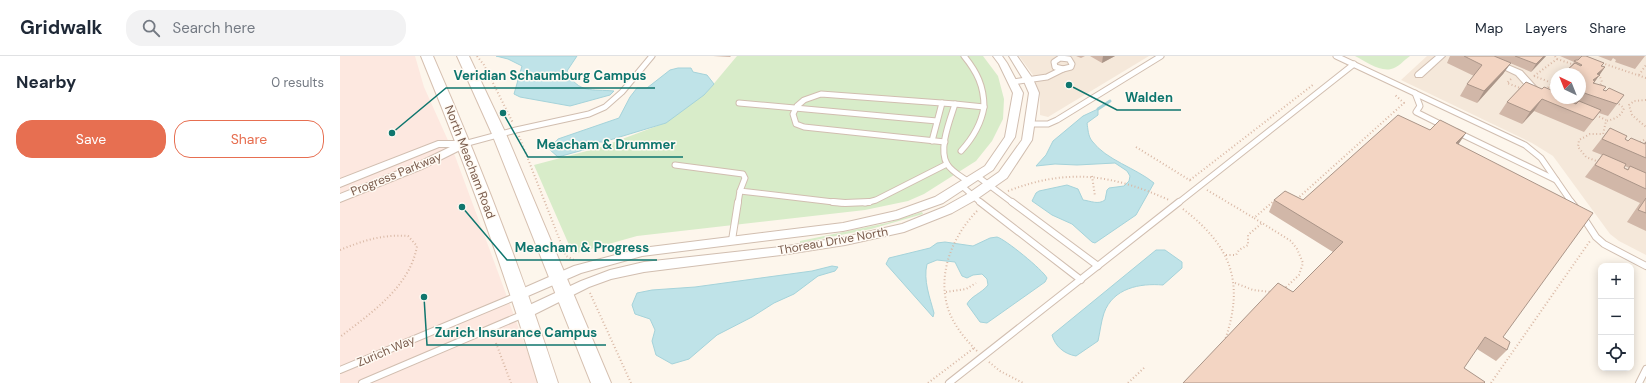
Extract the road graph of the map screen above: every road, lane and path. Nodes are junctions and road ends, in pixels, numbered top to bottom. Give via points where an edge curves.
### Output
1 (427, 56) edge
2 (463, 56) edge
3 (477, 56) edge
4 (652, 56) edge
5 (964, 56) edge
6 (997, 56) edge
7 (1013, 56) edge
8 (1161, 56) edge
9 (1336, 56) edge
10 (1441, 56) edge
11 (1480, 56) edge
12 (1555, 56) edge
13 (1557, 58) junction
14 (1597, 62) edge
15 (1354, 64) junction
16 (1646, 65) edge
17 (1580, 66) edge
18 (1064, 69) dead end
19 (1596, 72) edge
20 (1419, 75) dead end
21 (1638, 75) junction
22 (1534, 76) dead end
23 (1646, 78) edge
24 (1028, 79) junction
25 (1013, 82) junction
26 (1315, 83) dead end
27 (1598, 88) edge
28 (1536, 92) edge
29 (1415, 93) junction
30 (1394, 94) dead end
31 (1612, 99) edge
32 (1646, 100) edge
33 (739, 103) dead end
34 (942, 103) junction
35 (955, 104) junction
36 (984, 107) junction
37 (796, 109) junction
38 (1624, 110) junction
39 (1630, 111) junction
40 (1592, 114) edge
41 (509, 116) dead end
42 (1607, 120) junction
43 (937, 121) junction
44 (1030, 124) junction
45 (1646, 127) edge
46 (499, 134) junction
47 (1602, 134) junction
48 (1609, 136) edge
49 (1646, 139) edge
50 (932, 141) junction
51 (522, 142) dead end
52 (945, 142) junction
53 (1638, 142) edge
54 (464, 144) junction
55 (961, 151) dead end
56 (1600, 163) edge
57 (947, 164) junction
58 (674, 165) dead end
59 (1092, 176) junction
60 (1190, 180) dead end
61 (1556, 180) junction
62 (969, 181) junction
63 (340, 183) edge
64 (988, 185) junction
65 (740, 191) junction
66 (1001, 194) junction
67 (973, 196) junction
68 (1095, 196) dead end
69 (340, 198) edge
70 (1280, 201) edge
71 (1292, 203) edge
72 (1177, 204) junction
73 (984, 205) junction
74 (1262, 223) junction
75 (1591, 239) dead end
76 (732, 240) junction
77 (340, 250) edge
78 (1226, 255) junction
79 (574, 260) dead end
80 (1098, 266) junction
81 (1646, 266) edge
82 (1081, 280) junction
83 (976, 283) dead end
84 (1234, 283) junction
85 (562, 286) junction
86 (946, 292) junction
87 (1273, 292) edge
88 (1280, 292) edge
89 (521, 294) junction
90 (592, 298) dead end
91 (527, 312) junction
92 (340, 337) edge
93 (496, 343) dead end
94 (1224, 343) edge
95 (974, 348) junction
96 (983, 357) junction
97 (1145, 367) dead end
98 (1646, 369) edge
99 (340, 370) edge
100 (362, 383) edge
101 (511, 383) edge
102 (548, 383) edge
103 (601, 383) edge
104 (631, 383) edge
105 (928, 383) edge
106 (949, 383) edge
107 (1023, 383) edge
108 (1128, 383) edge
109 (1491, 383) edge
110 (1639, 383) edge

1 - 54 main road, North Meacham Road
2 - 46 main road
3 - 41 path
4 - 46 lane via 622,92 605,107 589,114
5 - 36 lane via 982,80
6 - 25 street, Thoreau Drive North
7 - 24 street, Thoreau Drive North
8 - 44 lane via 1057,120 1048,124
9 - 15 lane
10 - 20 street
11 - 28 street via 1519,73
12 - 13 path
13 - 17 path
13 - 22 path via 1552,65 1539,70
14 - 21 path
15 - 29 lane
15 - 72 lane
16 - 21 path
18 - 24 lane via 1047,77
19 - 27 path via 1602,82
21 - 23 path
24 - 25 lane
24 - 44 street, Thoreau Drive North via 1034,93
25 - 62 street, Thoreau Drive North via 1018,93 1010,137 989,168
26 - 60 path
29 - 61 lane via 1526,144 1541,158
29 - 61 lane via 1420,106 1416,112
30 - 71 path via 1404,104
31 - 38 path
32 - 39 path via 1634,101 1629,105
33 - 37 lane
34 - 35 lane
34 - 37 lane via 821,94 806,98
34 - 43 lane
35 - 36 lane
35 - 52 lane
36 - 55 lane via 982,120 973,138
37 - 43 lane
37 - 50 lane via 793,114 796,124 804,127
38 - 39 path
38 - 42 path via 1618,118
39 - 45 path via 1637,121
40 - 42 path
42 - 47 path
43 - 50 lane
44 - 64 street, Thoreau Drive North via 1027,140 1015,158 1003,175
46 - 54 lane
46 - 85 main road
47 - 48 path
47 - 56 path via 1590,134 1579,140 1578,147 1586,157
49 - 53 path
50 - 52 lane
51 - 79 path via 566,256
52 - 57 lane via 943,154
54 - 63 street, Progress Parkway via 438,144
54 - 69 street, Progress Parkway via 429,162
54 - 89 main road, North Meacham Road
57 - 62 lane
57 - 65 lane via 876,200 864,202 845,203
58 - 65 lane via 743,174 745,178
59 - 66 path via 1057,176 1021,185
59 - 68 path
59 - 72 path via 1124,182
61 - 81 lane via 1600,240
62 - 64 lane
62 - 67 lane
62 - 76 street, Thoreau Drive North via 919,208 870,222
64 - 66 lane
64 - 67 street, Thoreau Drive North
65 - 76 lane
66 - 80 lane
67 - 73 lane
67 - 85 street, Thoreau Drive North via 927,220 873,235 781,251 644,267
70 - 74 path via 1274,200 1254,218
72 - 78 path via 1213,235
72 - 80 lane
73 - 82 lane
73 - 86 path via 961,227 953,243 947,266
74 - 78 path via 1248,235 1248,245 1236,255
74 - 88 path via 1292,241 1303,263 1299,275
75 - 109 path
76 - 85 street, Thoreau Drive North via 642,252 578,269
77 - 92 path via 386,234 408,236 417,246 412,266 392,293
78 - 84 path
80 - 82 lane
82 - 96 lane
83 - 86 path via 966,289
84 - 87 path via 1253,290
84 - 94 path via 1236,290 1232,324
85 - 89 street, Thoreau Drive North
85 - 91 street, Thoreau Drive North
85 - 103 main road
86 - 95 path via 948,309
89 - 91 main road, North Meacham Road
89 - 99 lane, Zurich Way
90 - 104 path
91 - 100 lane, Zurich Way
91 - 102 main road, North Meacham Road
93 - 101 path
95 - 96 path
95 - 105 path
96 - 106 lane
96 - 107 path via 1000,371
97 - 108 path
98 - 110 lane

